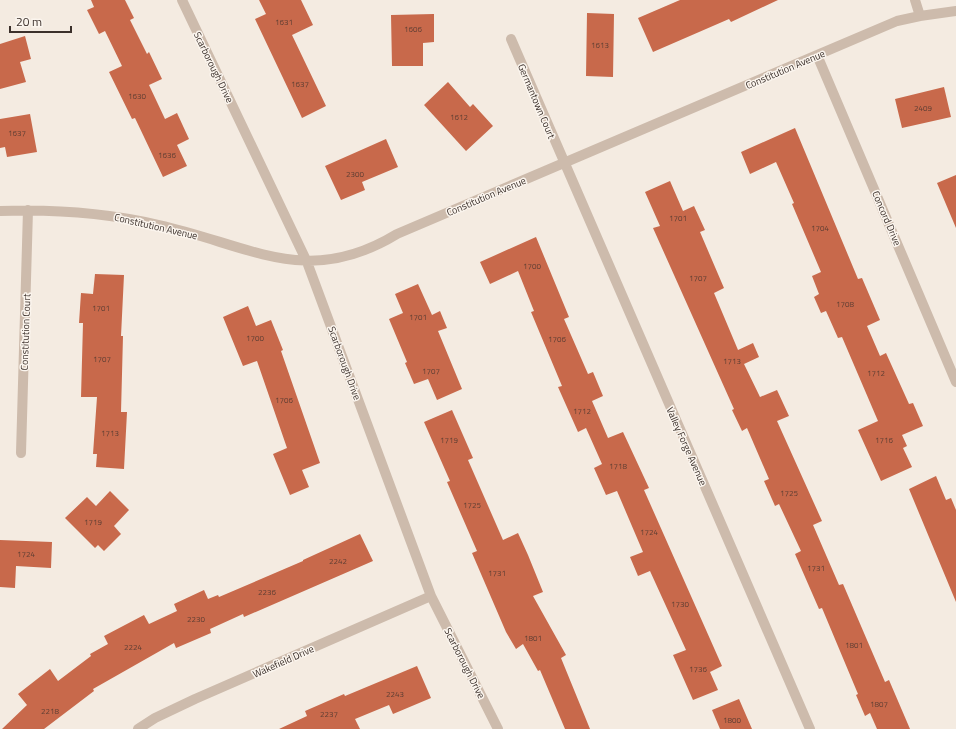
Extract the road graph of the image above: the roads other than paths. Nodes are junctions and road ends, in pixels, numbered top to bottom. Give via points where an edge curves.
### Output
1 (182, 0) edge
2 (915, 0) edge
3 (956, 12) edge
4 (920, 16) junction
5 (511, 39) dead end
6 (817, 55) junction
7 (564, 163) junction
8 (28, 210) junction
9 (0, 211) edge
10 (307, 262) junction
11 (956, 382) edge
12 (21, 453) dead end
13 (431, 596) junction
14 (138, 729) edge
15 (498, 729) edge
16 (810, 729) edge

1 - 10 street, Scarborough Drive
2 - 4 street
3 - 4 street, Constitution Avenue
4 - 6 street, Constitution Avenue via 896,21
5 - 7 street, Germantown Court
6 - 7 street, Constitution Avenue
6 - 11 street, Concord Drive
7 - 10 street, Constitution Avenue via 397,234 379,245 332,260
7 - 16 street, Valley Forge Avenue
8 - 9 street, Constitution Avenue
8 - 10 street, Constitution Avenue via 108,215 160,225 265,256
8 - 12 street, Constitution Court
10 - 13 street, Scarborough Drive
13 - 14 street, Wakefield Drive via 195,699
13 - 15 street, Scarborough Drive

